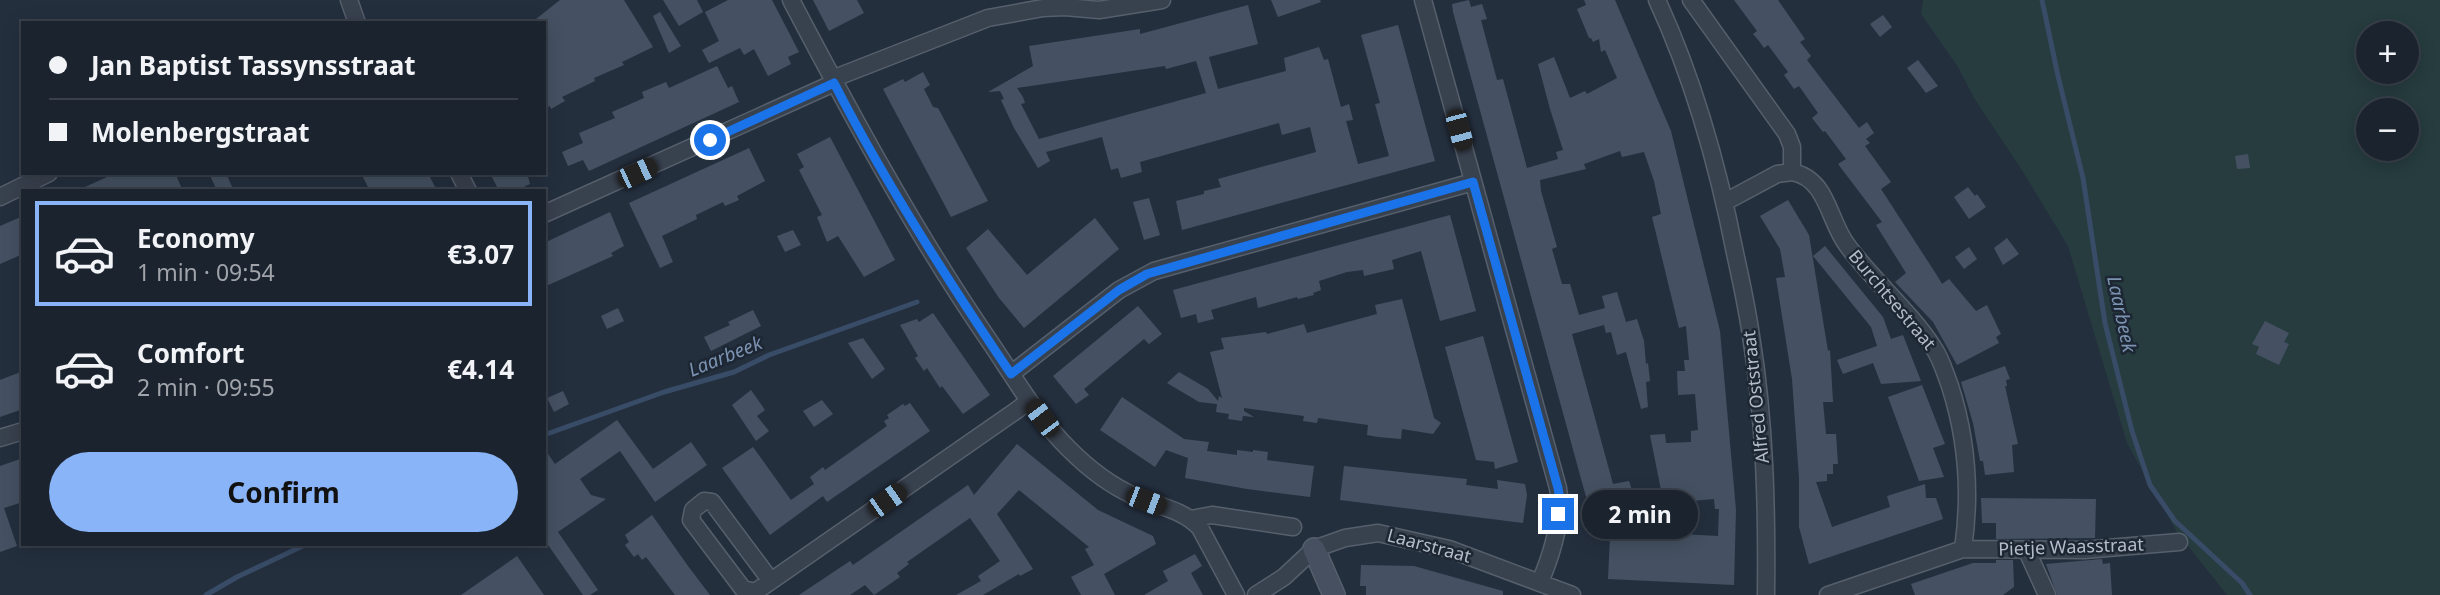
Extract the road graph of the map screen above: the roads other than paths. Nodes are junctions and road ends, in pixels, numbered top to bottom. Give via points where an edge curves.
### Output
1 (349, 0) edge
2 (791, 0) edge
3 (1162, 0) edge
4 (1423, 0) edge
5 (1657, 0) edge
6 (1691, 0) edge
7 (1065, 4) edge
8 (356, 21) edge
9 (833, 81) junction
10 (1792, 172) junction
11 (45, 175) edge
12 (1473, 182) junction
13 (0, 197) edge
14 (1725, 202) junction
15 (546, 213) edge
16 (1011, 374) junction
17 (1029, 401) junction
18 (21, 432) edge
19 (0, 438) edge
20 (1191, 519) junction
21 (1293, 527) dead end
22 (2179, 541) dead end
23 (1314, 549) junction
24 (1963, 549) junction
25 (2027, 551) junction
26 (772, 581) junction
27 (1540, 582) junction
28 (1236, 595) edge
29 (1256, 595) edge
30 (1334, 595) edge
31 (1572, 595) edge
32 (1766, 595) edge
33 (1828, 595) edge
34 (2047, 595) edge

1 - 8 street
2 - 9 street
3 - 7 street via 1099,10
4 - 12 street
5 - 14 street, Alfred Oststraat via 1695,93
6 - 10 street via 1787,134
7 - 9 street via 988,18
9 - 15 street
9 - 16 street via 959,297
10 - 14 street via 1777,174
10 - 24 street, Burchtsestraat via 1815,182 1845,243 1935,349 1960,416 1968,502
11 - 13 street
12 - 16 street via 1147,274 1119,290
12 - 27 street via 1558,488 1555,532
14 - 32 street, Alfred Oststraat via 1758,388
16 - 17 street
17 - 20 street via 1092,470 1132,495
17 - 26 street
18 - 19 street
20 - 21 street via 1212,515
20 - 28 street
22 - 25 street, Pietje Waasstraat
23 - 27 street, Laarstraat via 1378,533 1432,544
23 - 29 street, Laarstraat
23 - 30 street
24 - 25 street, Pietje Waasstraat
24 - 33 street
25 - 34 street
26 - 26 street via 755,592 743,589 691,520 693,510 704,501 712,502
27 - 31 street, Laarstraat

